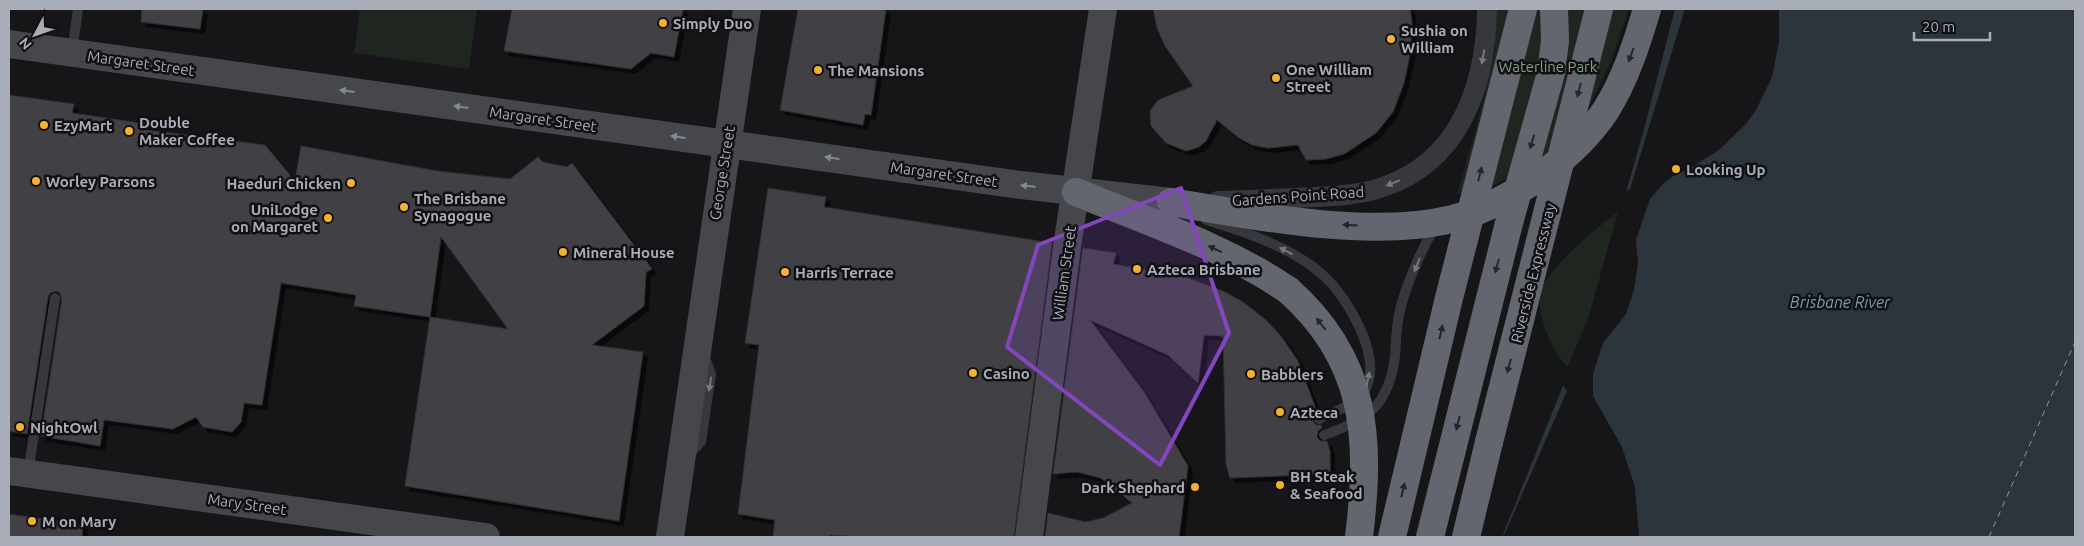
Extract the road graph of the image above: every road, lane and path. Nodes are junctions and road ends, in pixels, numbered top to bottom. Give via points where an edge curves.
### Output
1 (78, 9) edge
2 (746, 9) edge
3 (1102, 9) edge
4 (1487, 9) edge
5 (1523, 9) edge
6 (1554, 9) edge
7 (1599, 9) edge
8 (1647, 9) edge
9 (9, 44) edge
10 (72, 53) junction
11 (726, 144) junction
12 (1076, 192) junction
13 (1158, 201) junction
14 (1438, 222) junction
15 (55, 298) dead end
16 (1319, 419) dead end
17 (1324, 434) dead end
18 (1489, 442) junction
19 (18, 473) edge
20 (486, 537) edge
21 (670, 537) edge
22 (1029, 537) edge
23 (1360, 537) edge
24 (1392, 537) edge
25 (1430, 537) edge
26 (1466, 537) edge
27 (1482, 537) edge

1 - 10 lane
2 - 11 street, George Street
3 - 12 street, William Street
4 -> 13 street, Gardens Point Road via 1484,50 1471,103 1448,142 1410,175 1379,189 1343,195 1266,200
24 -> 5 highway, bridge
6 -> 25 highway, bridge via 1551,73 1507,228
7 -> 18 highway, Riverside Expressway, bridge
8 -> 14 highway via 1607,109 1587,136 1536,179 1497,202
9 - 10 street, Margaret Street
11 -> 10 street, Margaret Street
12 -> 11 street, Margaret Street
11 - 21 street, George Street
12 - 13 street, Margaret Street
12 - 22 street, William Street
23 -> 12 highway, bridge via 1365,448 1358,401 1332,339 1304,303 1267,275 1222,251
14 -> 13 highway via 1386,226 1331,224
16 -> 13 lane via 1356,400 1366,388 1369,376 1368,354 1360,331 1335,288 1314,268 1279,247
14 -> 17 lane via 1402,303 1387,390 1365,417 1345,428
15 - 19 lane
18 - 26 highway, Riverside Expressway
18 - 27 highway
19 - 20 street, Mary Street

